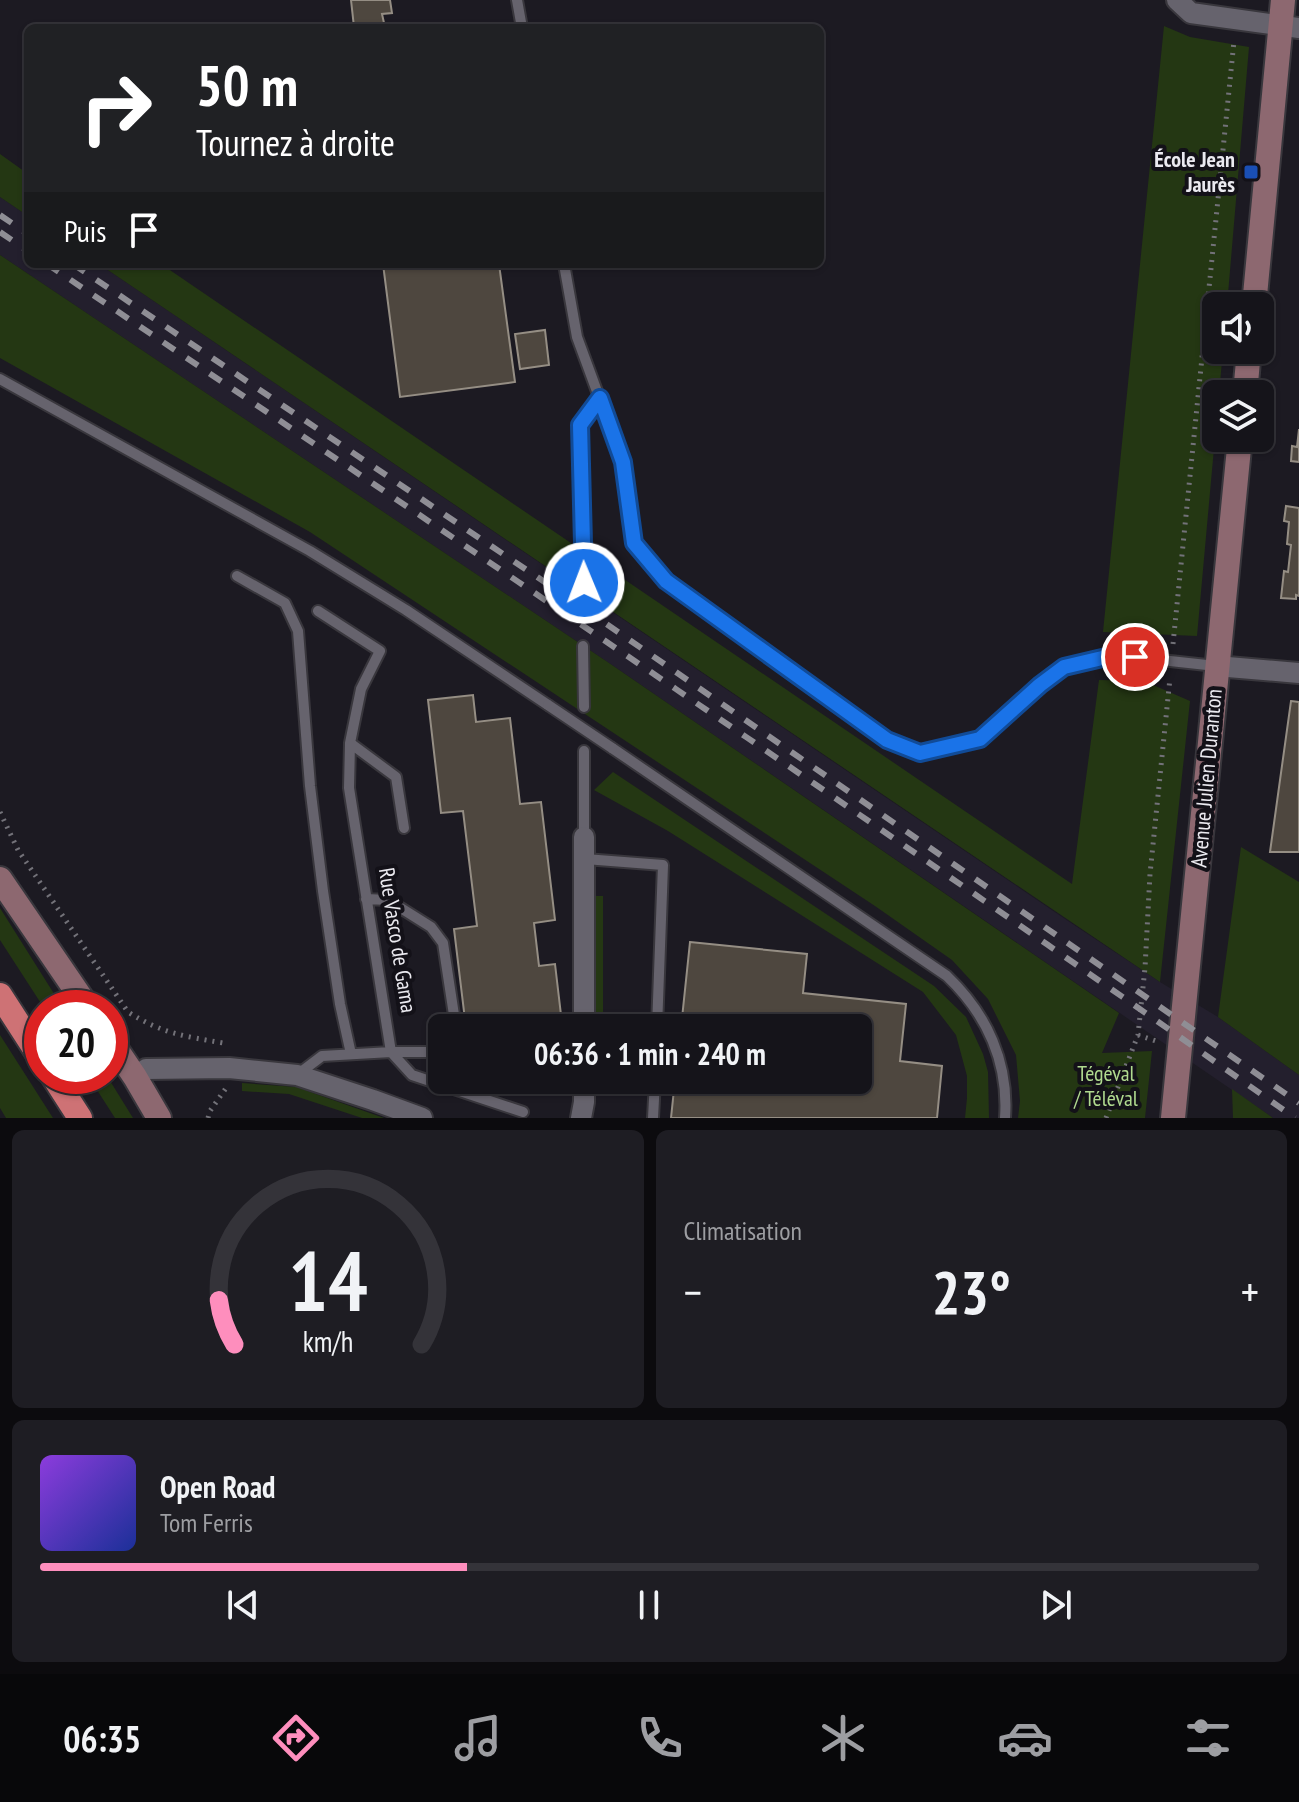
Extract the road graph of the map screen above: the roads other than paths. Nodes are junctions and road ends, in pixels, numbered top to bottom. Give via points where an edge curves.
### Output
1 (517, 0) edge
2 (1177, 0) edge
3 (1283, 0) edge
4 (521, 24) edge
5 (1290, 27) edge
6 (565, 268) edge
7 (1256, 292) edge
8 (0, 379) edge
9 (600, 398) junction
10 (1239, 452) edge
11 (237, 576) dead end
12 (584, 583) dead end
13 (318, 611) dead end
14 (583, 646) dead end
15 (1216, 666) junction
16 (1299, 673) edge
17 (584, 707) dead end
18 (350, 743) junction
19 (584, 751) dead end
20 (404, 828) dead end
21 (584, 837) joint
22 (585, 859) junction
23 (0, 879) edge
24 (366, 899) junction
25 (76, 990) edge
26 (0, 995) edge
27 (454, 1014) edge
28 (584, 1014) edge
29 (658, 1014) edge
30 (24, 1032) edge
31 (391, 1052) junction
32 (428, 1052) edge
33 (351, 1054) junction
34 (128, 1067) edge
35 (297, 1075) junction
36 (135, 1077) junction
37 (65, 1094) edge
38 (583, 1094) edge
39 (654, 1094) edge
40 (523, 1112) dead end
41 (80, 1118) edge
42 (159, 1118) edge
43 (422, 1118) edge
44 (581, 1118) edge
45 (653, 1118) edge
46 (1005, 1118) edge
47 (1173, 1118) edge

1 - 4 lane
2 - 5 street via 1191,13
3 - 5 main road
5 - 7 main road
6 - 9 lane via 577,337
8 - 46 lane, bridge via 406,610 947,976 991,1034 1006,1090
9 - 12 lane via 580,425
9 - 15 lane via 623,462 634,543 666,581 887,740 920,753 980,739 1064,667 1115,655
10 - 15 main road, Avenue Julien Duranton
11 - 33 lane via 285,603 298,631 323,891
13 - 18 lane, Rue Vasco de Gama via 380,651 361,689
14 - 17 lane
15 - 16 street
15 - 47 main road, Avenue Julien Duranton
18 - 20 lane via 396,777
18 - 24 lane, Rue Vasco de Gama via 349,788
19 - 21 lane
21 - 22 street
22 - 28 street
22 - 29 lane via 663,865
23 - 25 main road
24 - 27 lane via 388,900 431,927 443,943
24 - 31 lane, Rue Vasco de Gama
26 - 30 highway
31 - 32 lane
31 - 33 lane
31 - 40 lane via 412,1075
33 - 35 lane via 322,1056
34 - 36 main road
35 - 36 street via 229,1068 146,1069
35 - 43 street
36 - 42 main road
37 - 41 highway
38 - 44 street
39 - 45 lane

